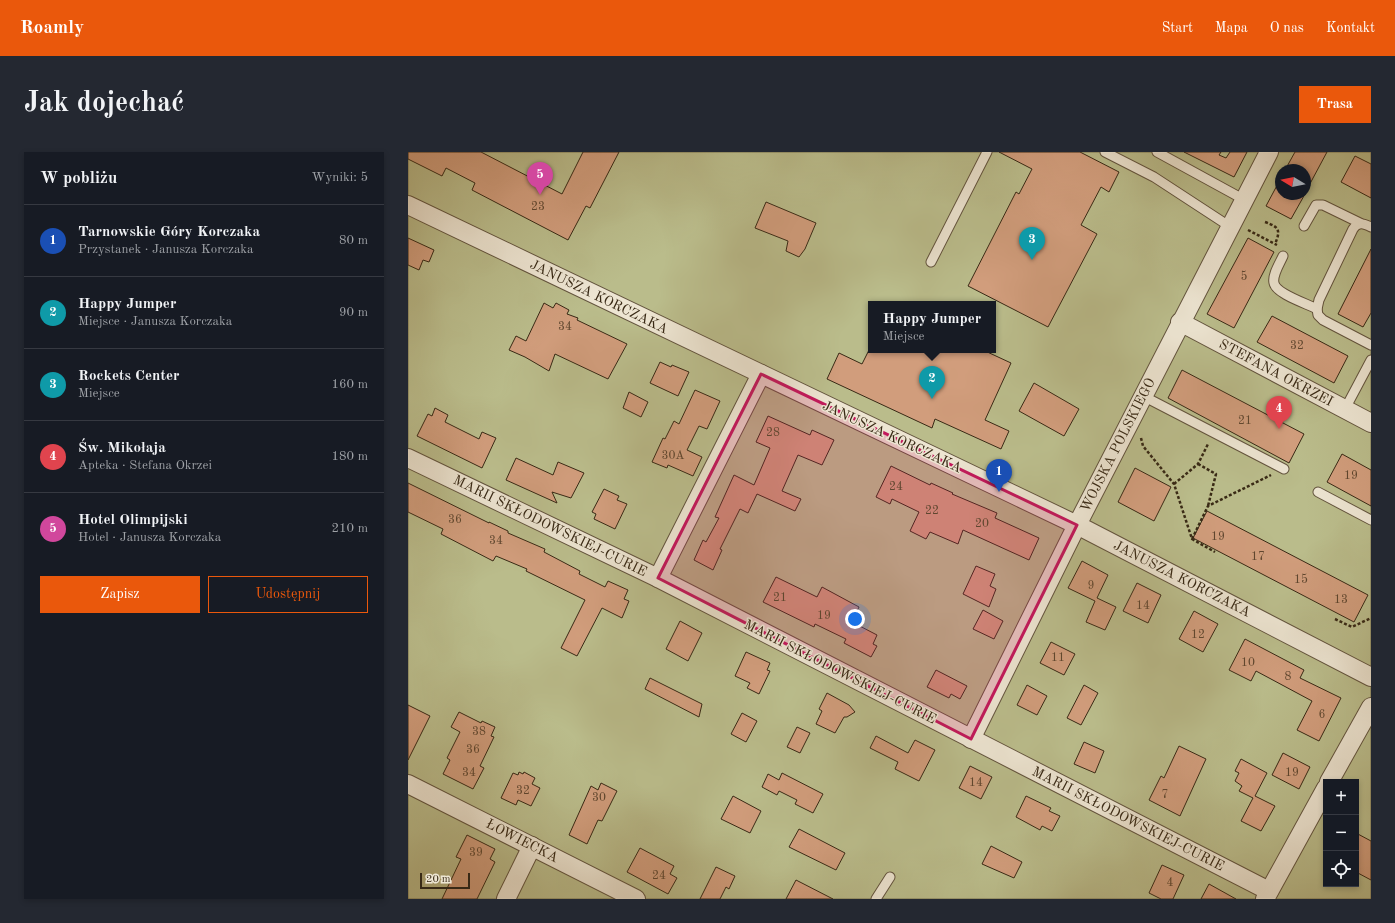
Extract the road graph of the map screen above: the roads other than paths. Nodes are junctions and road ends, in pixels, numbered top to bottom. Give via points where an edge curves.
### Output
1 (987, 152) edge
2 (1105, 152) edge
3 (1156, 152) edge
4 (1268, 152) edge
5 (1243, 199) junction
6 (408, 205) edge
7 (1360, 223) junction
8 (1230, 226) junction
9 (1304, 226) dead end
10 (1371, 226) edge
11 (1283, 256) dead end
12 (931, 262) dead end
13 (1317, 308) junction
14 (1180, 322) junction
15 (1371, 345) edge
16 (1371, 360) edge
17 (761, 374) junction
18 (1143, 396) junction
19 (1345, 409) junction
20 (1371, 423) edge
21 (408, 458) edge
22 (1284, 469) road end
23 (1318, 492) dead end
24 (1371, 520) edge
25 (1077, 525) junction
26 (658, 578) junction
27 (1371, 677) edge
28 (1371, 707) edge
29 (971, 739) junction
30 (1331, 779) edge
31 (408, 784) edge
32 (1323, 793) edge
33 (532, 846) junction
34 (890, 877) dead end
35 (1267, 895) edge
36 (506, 899) edge
37 (636, 899) edge
38 (876, 899) edge

1 - 12 lane
2 - 8 lane via 1154,178
3 - 5 lane
4 - 5 street, WOJSKA POLSKIEGO
5 - 8 street, WOJSKA POLSKIEGO
6 - 17 street, JANUSZA KORCZAKA
7 - 9 lane via 1323,205 1316,205
7 - 10 lane
7 - 13 lane via 1353,229
8 - 14 street, WOJSKA POLSKIEGO
11 - 13 lane via 1274,277 1276,288
13 - 15 lane via 1318,315 1329,324
14 - 18 street, WOJSKA POLSKIEGO
14 - 19 street, STEFANA OKRZEI
16 - 19 lane
17 - 25 street, JANUSZA KORCZAKA
17 - 26 street
18 - 22 lane
18 - 25 street, WOJSKA POLSKIEGO
19 - 20 street, STEFANA OKRZEI
21 - 26 street, MARII SKŁODOWSKIEJ-CURIE
23 - 24 lane
25 - 27 street, JANUSZA KORCZAKA
25 - 29 street, WOJSKA POLSKIEGO
26 - 29 street, MARII SKŁODOWSKIEJ-CURIE
28 - 30 street
29 - 35 street, MARII SKŁODOWSKIEJ-CURIE
31 - 33 street, ŁOWIECKA
32 - 35 street
33 - 36 street
33 - 37 street, ŁOWIECKA
34 - 38 lane

